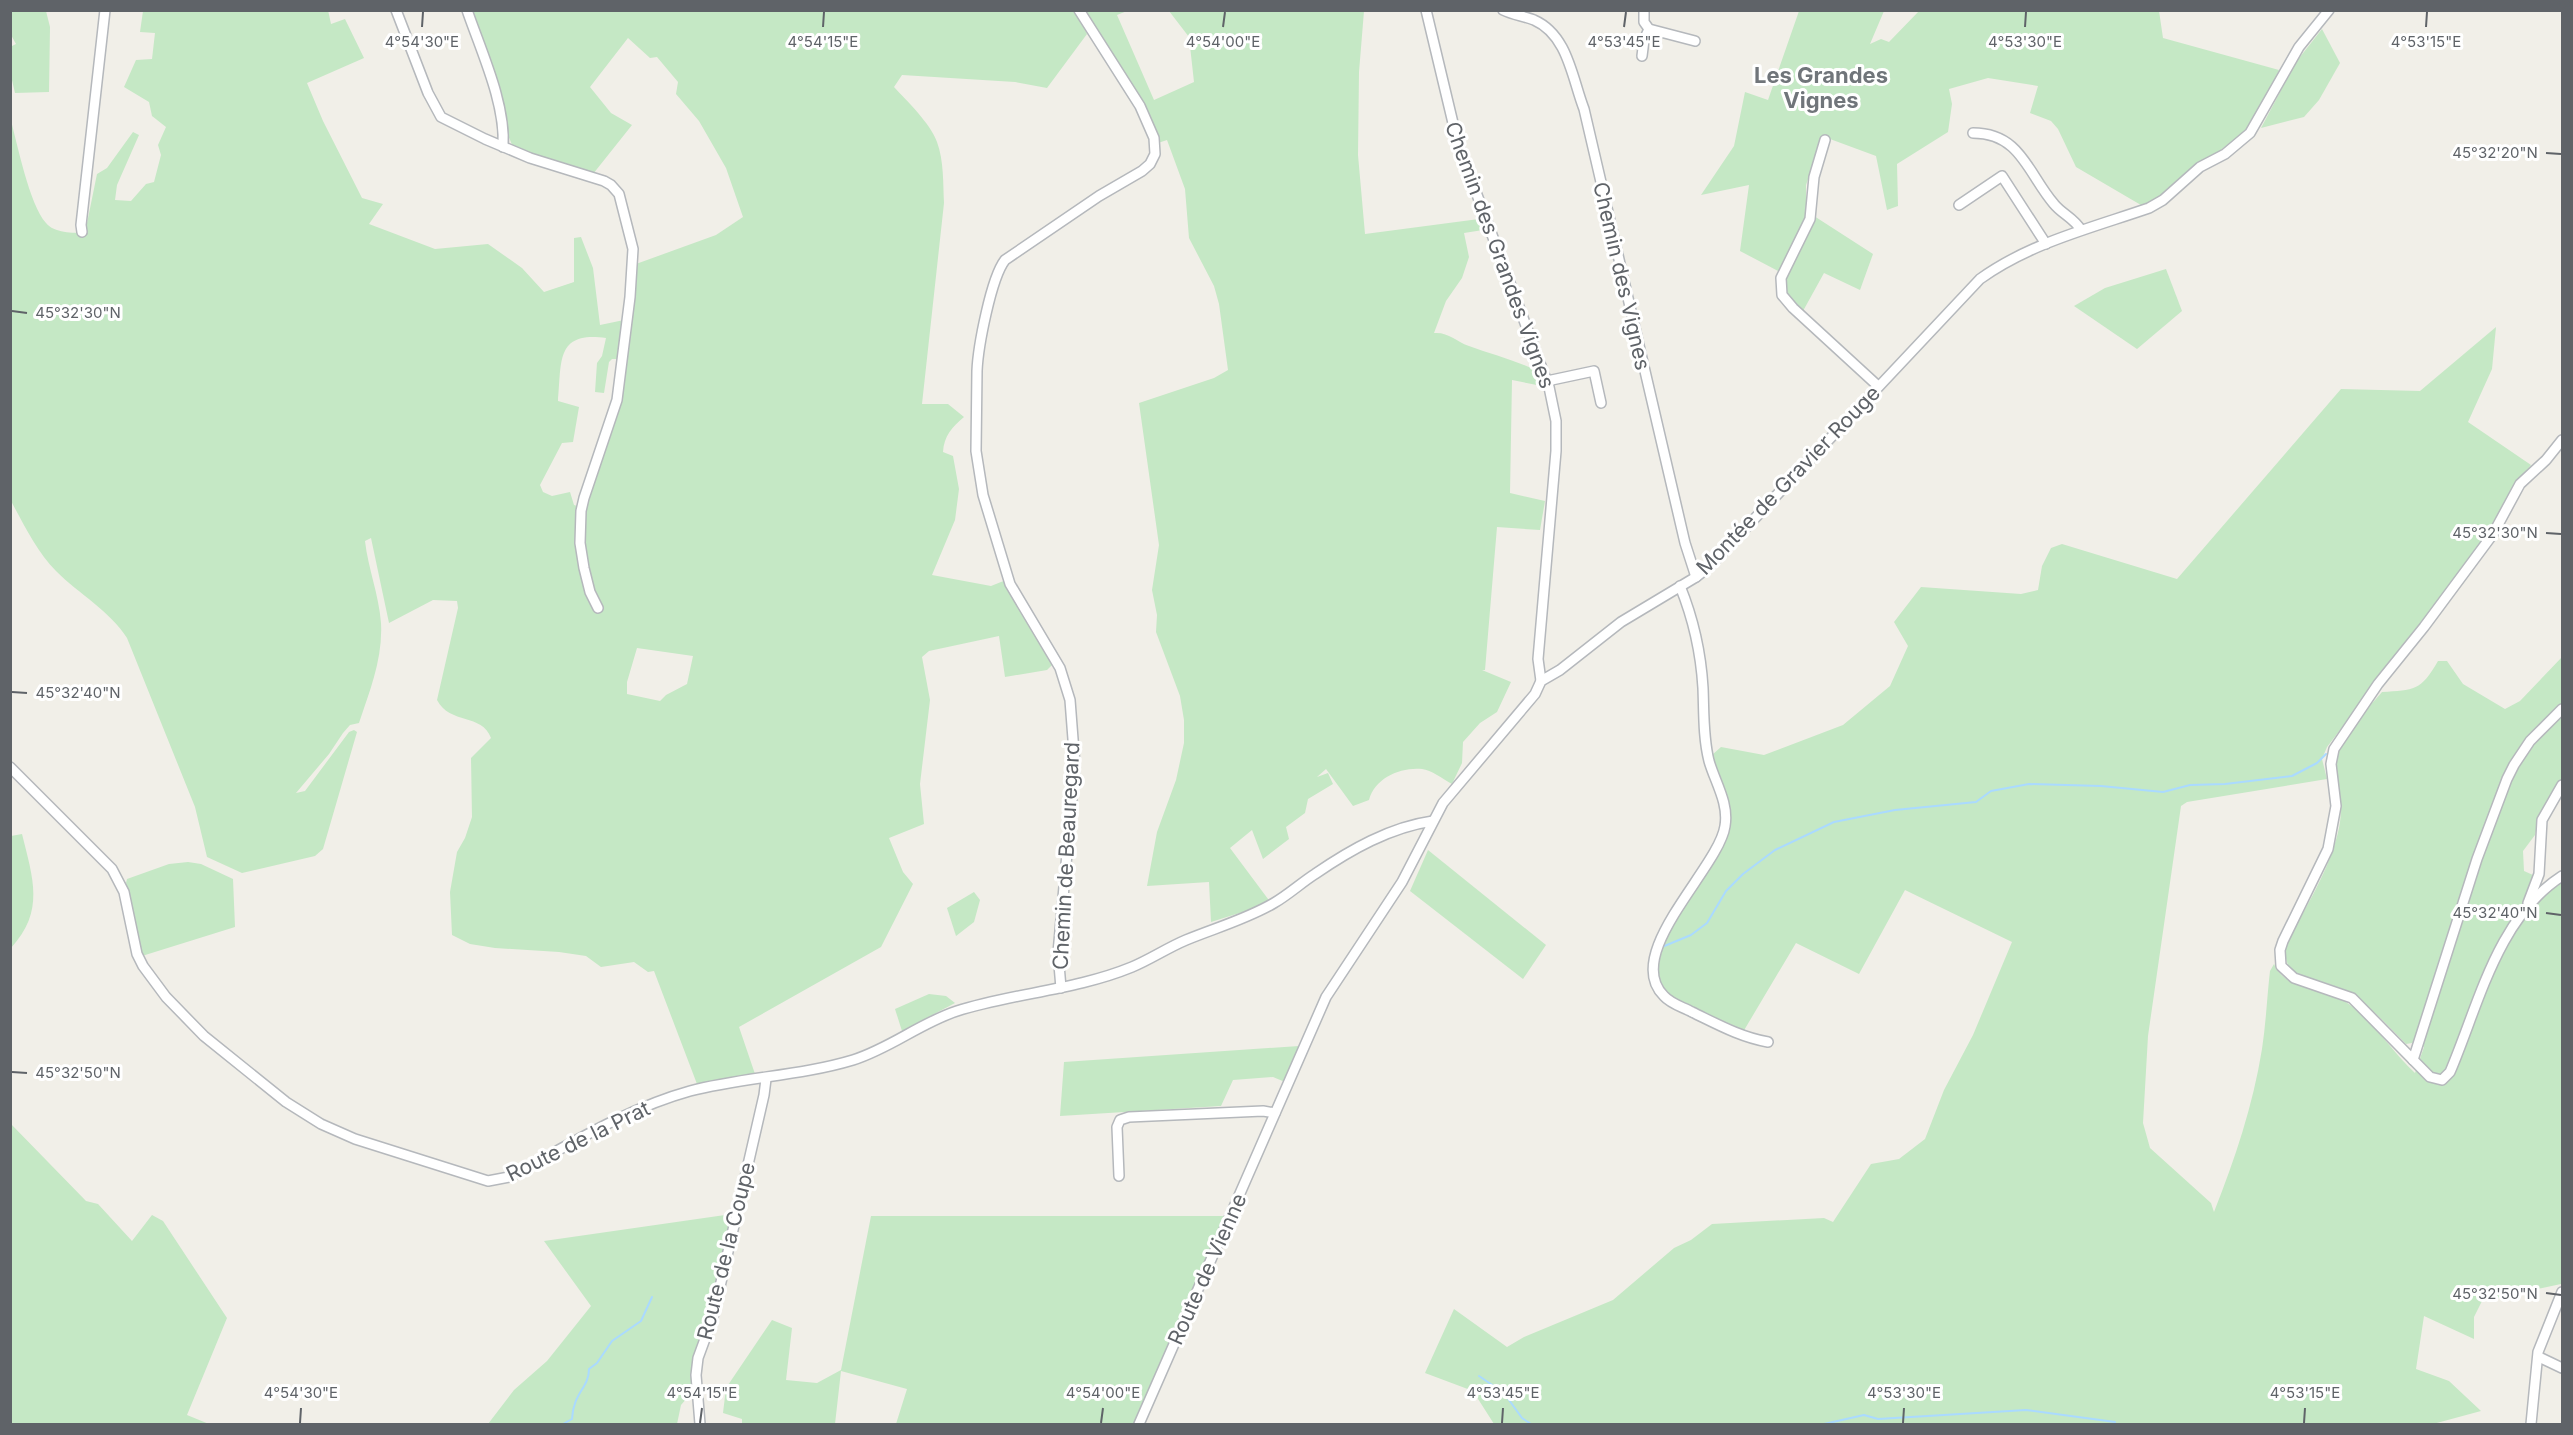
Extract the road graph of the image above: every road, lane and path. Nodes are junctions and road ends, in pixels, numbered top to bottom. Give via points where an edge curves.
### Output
1 (105, 10) edge
2 (396, 10) edge
3 (467, 10) edge
4 (1079, 10) edge
5 (1426, 10) edge
6 (1503, 10) edge
7 (1644, 10) edge
8 (2329, 10) edge
9 (1524, 14) edge
10 (1649, 29) junction
11 (1695, 41) dead end
12 (1642, 56) dead end
13 (1973, 133) dead end
14 (1825, 140) dead end
15 (503, 147) junction
16 (1959, 205) dead end
17 (2081, 230) junction
18 (82, 232) dead end
19 (2046, 244) junction
20 (1547, 381) junction
21 (1878, 386) junction
22 (1601, 402) dead end
23 (2562, 440) edge
24 (1696, 577) junction
25 (1680, 586) junction
26 (598, 608) dead end
27 (1541, 681) junction
28 (2562, 708) edge
29 (10, 767) edge
30 (2562, 785) edge
31 (1433, 821) junction
32 (2562, 876) edge
33 (2527, 905) junction
34 (1061, 988) junction
35 (1767, 1042) dead end
36 (2413, 1060) junction
37 (766, 1079) junction
38 (1275, 1113) junction
39 (1119, 1176) dead end
40 (2562, 1292) edge
41 (2539, 1357) junction
42 (2562, 1368) edge
43 (700, 1425) edge
44 (1139, 1425) edge
45 (2531, 1425) edge

1 - 18 street
2 - 15 street via 436,110 448,122
3 - 15 street via 490,73 503,129
4 - 34 street, Chemin de Beauregard via 1140,106 1154,138 1155,154 1142,171 1099,196 1001,265 978,365 976,451 983,495 1010,584 1060,668 1070,700 1075,765 1058,953
5 - 20 street, Chemin des Grandes Vignes via 1458,144
6 - 9 street, Chemin des Vignes
7 - 10 street via 1644,22
8 - 17 street, Montée de Gravier Rouge via 2299,46 2250,133 2225,154 2200,167 2156,204
9 - 24 street, Chemin des Vignes via 1555,36 1567,57 1584,109
10 - 11 street
10 - 12 street
13 - 17 street via 2015,147 2054,204 2072,217
14 - 21 street via 1814,177 1810,219 1785,267 1780,286 1793,308
15 - 26 street via 611,185 619,194 633,249 617,400 584,498 580,523 584,568
16 - 19 street via 2002,176
17 - 19 street, Montée de Gravier Rouge
19 - 21 street, Montée de Gravier Rouge via 2004,262 1980,279
20 - 22 street via 1594,370
20 - 27 street, Chemin des Grandes Vignes via 1556,421 1556,452 1538,659
21 - 24 street, Montée de Gravier Rouge via 1737,539
23 - 36 street via 2520,484 2493,534 2378,684 2331,756 2336,806 2328,849 2280,950 2281,966 2294,978 2352,998
24 - 25 street, Montée de Gravier Rouge
25 - 27 street, Montée de Gravier Rouge via 1621,622
25 - 35 street via 1698,650 1709,759 1726,821 1712,857 1660,941 1654,974 1659,990 1668,1000 1735,1033
27 - 31 street, Montée de Gravier Rouge via 1535,694 1454,789
28 - 36 street via 2530,741 2507,779 2477,859
29 - 37 street, Route de la Prat via 112,869 124,892 137,954 166,997 204,1036 286,1102 355,1139 475,1179 496,1181 642,1107 692,1091
30 - 33 street via 2542,820 2539,874
31 - 34 street, Route de la Prat via 1358,847 1275,903 1133,967
31 - 38 street, Route de Vienne via 1402,882 1326,997
32 - 33 street
33 - 36 street via 2508,934 2450,1072 2436,1080
34 - 37 street, Route de la Prat via 958,1011 879,1051
37 - 43 street, Route de la Coupe via 713,1317 697,1365
38 - 39 street via 1120,1120
38 - 44 street, Route de Vienne
40 - 41 street
41 - 42 street
41 - 45 street

